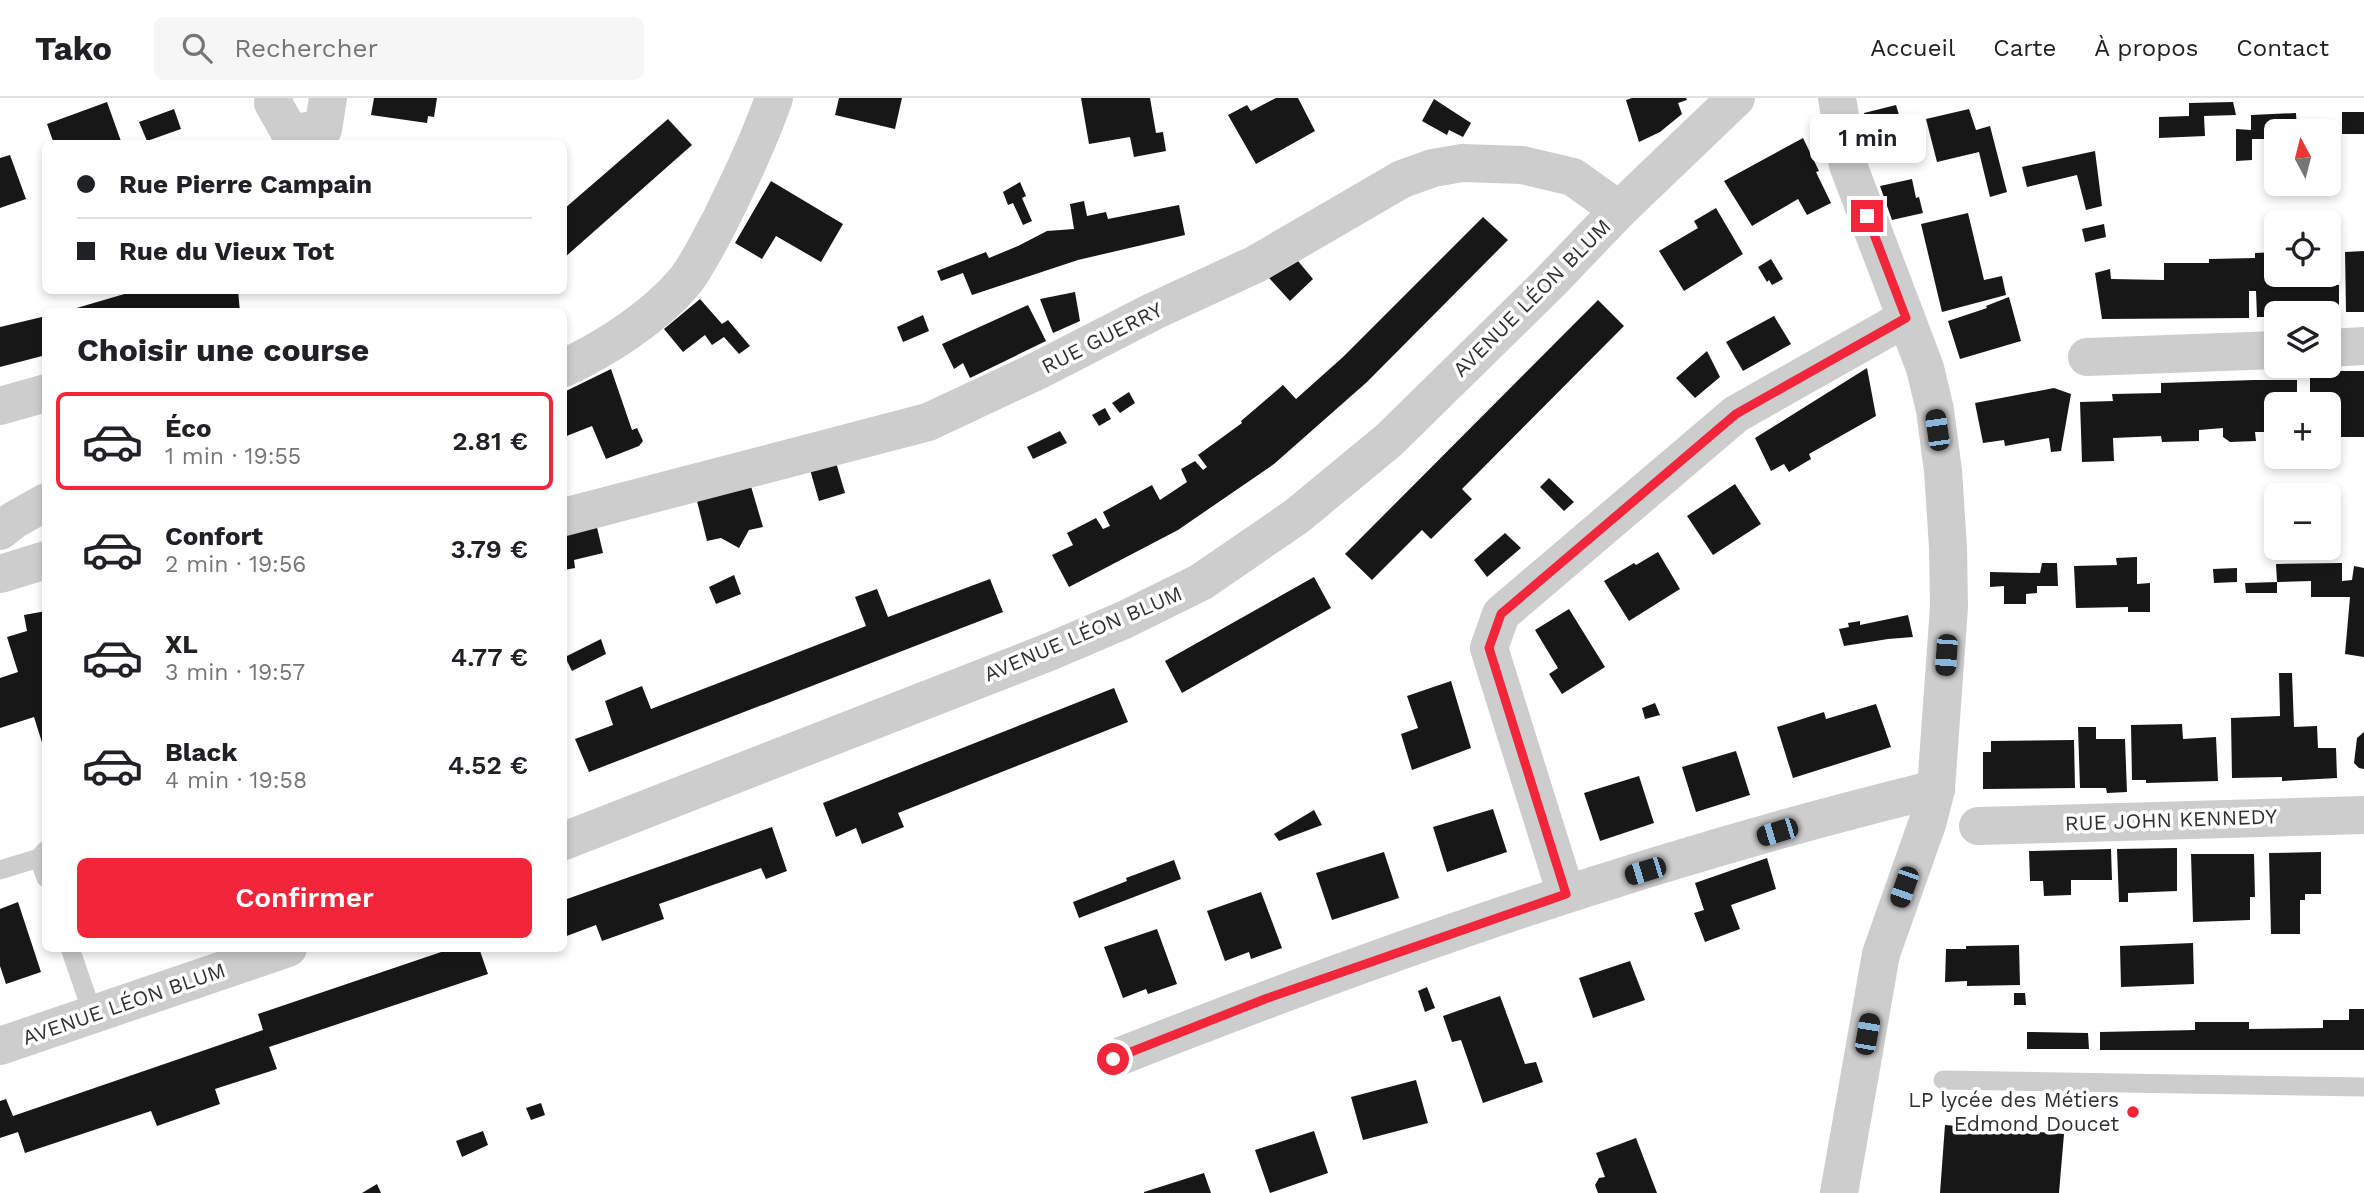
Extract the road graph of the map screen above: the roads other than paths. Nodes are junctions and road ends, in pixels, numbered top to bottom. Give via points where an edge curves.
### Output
1 (274, 98) edge
2 (328, 98) edge
3 (774, 98) edge
4 (1736, 98) edge
5 (1837, 98) edge
6 (1619, 209) junction
7 (1906, 318) junction
8 (2364, 346) edge
9 (2341, 347) edge
10 (2264, 351) edge
11 (2087, 358) dead end
12 (567, 367) edge
13 (42, 394) edge
14 (0, 406) edge
15 (42, 504) edge
16 (567, 516) edge
17 (0, 531) edge
18 (42, 561) edge
19 (0, 574) edge
20 (1936, 789) junction
21 (2364, 815) edge
22 (1978, 826) dead end
23 (567, 840) edge
24 (42, 854) edge
25 (0, 870) edge
26 (1566, 894) junction
27 (71, 952) edge
28 (276, 952) edge
29 (93, 1015) junction
30 (0, 1046) edge
31 (1113, 1059) dead end
32 (1943, 1080) dead end
33 (2364, 1087) edge
34 (1839, 1193) edge

1 - 2 street via 290,133 323,129
3 - 12 street via 749,161 685,281 645,318
4 - 6 street, AVENUE LÉON BLUM
5 - 7 street via 1849,165
6 - 16 street, RUE GUERRY via 1573,177 1522,165 1462,163 1433,168 1402,179 1255,264 928,422
6 - 23 street, AVENUE LÉON BLUM via 1389,440 1297,516 1201,582 1049,652
7 - 20 street via 1934,410 1948,547 1947,643
7 - 26 street via 1736,414 1501,614 1489,648
8 - 9 street
10 - 11 street
13 - 14 street
15 - 17 street
18 - 19 street
20 - 26 street
20 - 34 street via 1881,954
21 - 22 street, RUE JOHN KENNEDY
24 - 25 lane
26 - 31 street via 1265,999
27 - 29 lane
28 - 29 street, AVENUE LÉON BLUM
29 - 30 street, AVENUE LÉON BLUM
32 - 33 lane

